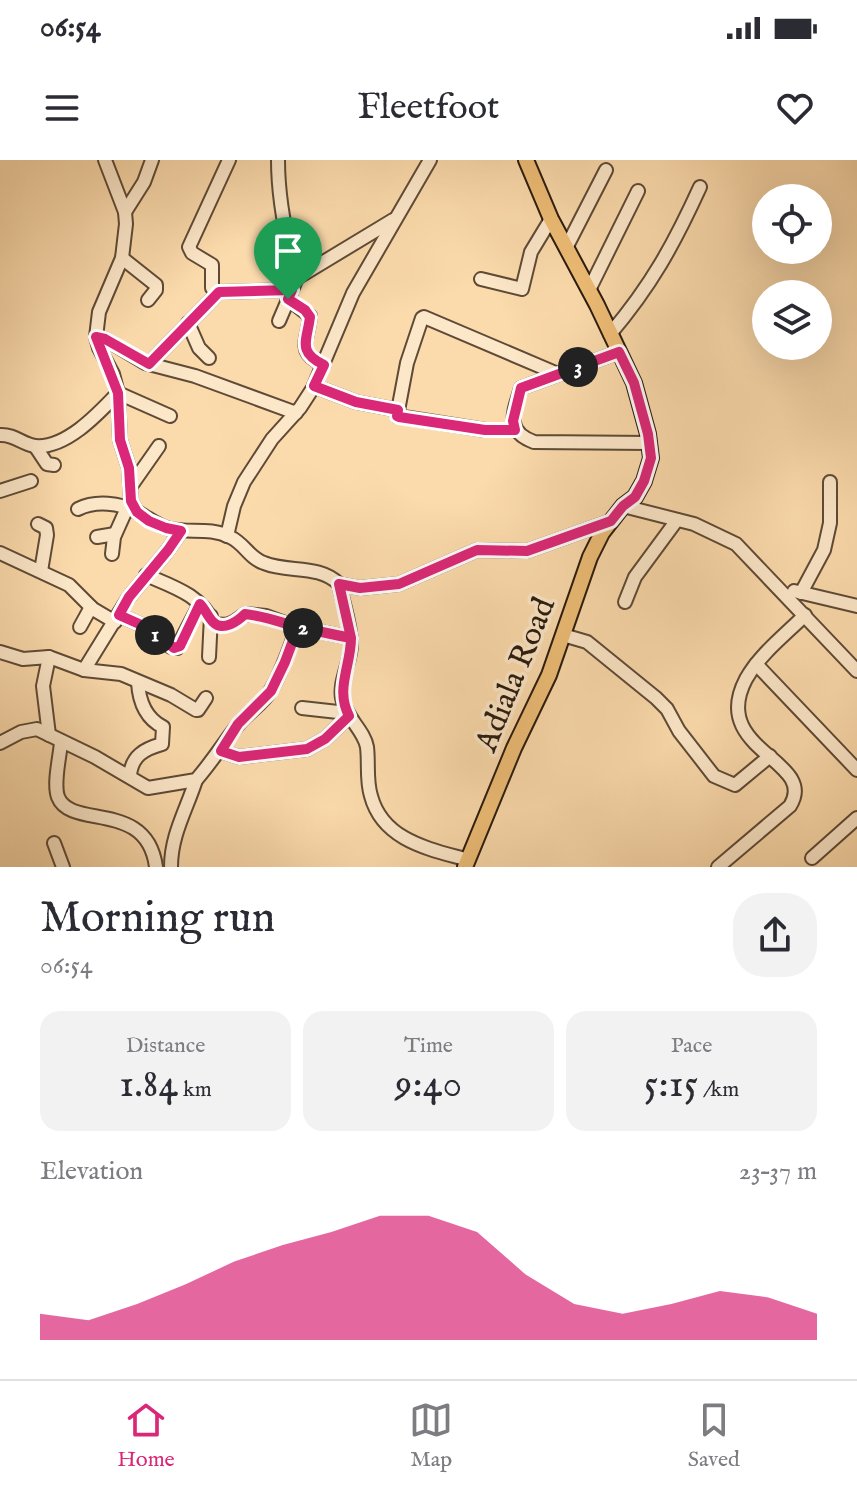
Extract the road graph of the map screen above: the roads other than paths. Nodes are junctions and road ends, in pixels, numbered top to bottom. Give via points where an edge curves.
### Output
1 (105, 160) edge
2 (152, 160) edge
3 (229, 160) edge
4 (278, 160) edge
5 (430, 160) edge
6 (526, 160) edge
7 (606, 170) dead end
8 (700, 187) dead end
9 (638, 191) dead end
10 (125, 212) junction
11 (395, 218) junction
12 (551, 219) junction
13 (566, 248) junction
14 (122, 258) junction
15 (481, 279) dead end
16 (292, 289) junction
17 (589, 290) junction
18 (217, 293) junction
19 (148, 300) dead end
20 (279, 321) dead end
21 (188, 323) junction
22 (610, 334) junction
23 (96, 337) junction
24 (619, 352) junction
25 (209, 358) dead end
26 (149, 364) junction
27 (324, 365) junction
28 (558, 374) junction
29 (314, 386) junction
30 (118, 393) junction
31 (398, 410) junction
32 (296, 413) junction
33 (170, 416) dead end
34 (515, 430) junction
35 (0, 435) edge
36 (650, 443) junction
37 (35, 446) junction
38 (159, 446) dead end
39 (54, 465) dead end
40 (31, 481) dead end
41 (830, 482) dead end
42 (130, 489) junction
43 (0, 491) edge
44 (623, 506) junction
45 (78, 509) dead end
46 (132, 510) junction
47 (677, 520) junction
48 (611, 521) junction
49 (38, 524) dead end
50 (181, 531) junction
51 (115, 534) junction
52 (227, 536) junction
53 (97, 537) dead end
54 (0, 553) edge
55 (112, 554) dead end
56 (41, 571) junction
57 (146, 575) junction
58 (339, 584) junction
59 (780, 587) junction
60 (801, 593) junction
61 (625, 602) dead end
62 (200, 604) junction
63 (857, 606) edge
64 (91, 607) junction
65 (805, 615) junction
66 (211, 616) junction
67 (117, 618) junction
68 (80, 627) dead end
69 (298, 627) junction
70 (563, 635) junction
71 (351, 638) junction
72 (0, 652) edge
73 (49, 657) junction
74 (209, 657) dead end
75 (756, 664) junction
76 (84, 670) junction
77 (857, 671) edge
78 (138, 682) junction
79 (206, 698) dead end
80 (302, 708) dead end
81 (348, 714) junction
82 (49, 735) junction
83 (61, 742) junction
84 (0, 743) edge
85 (221, 751) junction
86 (770, 756) junction
87 (857, 770) edge
88 (130, 775) junction
89 (196, 780) junction
90 (857, 818) edge
91 (54, 843) dead end
92 (812, 858) dead end
93 (466, 864) edge
94 (63, 867) edge
95 (156, 867) edge
96 (171, 867) edge
97 (718, 867) edge

1 - 10 street
2 - 10 street
3 - 18 street via 189,247 212,265 212,288
4 - 16 street
5 - 11 street
6 - 12 main road, Adiala Road
7 - 13 street
8 - 22 street via 656,276
9 - 17 street
10 - 14 street
11 - 16 street
11 - 27 street via 353,293
12 - 13 main road, Adiala Road
12 - 15 street via 531,252 522,289
13 - 17 main road, Adiala Road
14 - 19 street via 156,285
14 - 23 street via 99,312
16 - 18 street
16 - 20 street
16 - 27 street via 310,316 306,353
17 - 22 main road, Adiala Road
18 - 21 street
21 - 25 street
21 - 26 street
22 - 24 main road, Adiala Road
23 - 26 street
23 - 30 street
24 - 28 street
24 - 36 main road, Adiala Road via 634,383
26 - 32 street
27 - 29 street
28 - 31 street via 424,317
28 - 34 street via 521,388
29 - 31 street
29 - 32 street
30 - 33 street
30 - 37 street via 89,423
30 - 42 street
31 - 34 street via 399,417
32 - 52 street via 244,482
34 - 36 street via 534,442
35 - 37 street via 14,435
36 - 44 main road, Adiala Road via 644,481
37 - 39 street via 47,464
38 - 42 street
40 - 43 street
41 - 60 street via 824,550
42 - 46 street
44 - 47 street
44 - 48 main road, Adiala Road
45 - 46 street via 99,503
46 - 50 street
46 - 51 street
47 - 59 street via 736,544
47 - 61 street via 635,577
48 - 58 street via 527,551 477,550 399,584
48 - 70 main road, Adiala Road via 590,557
49 - 56 street via 47,535
50 - 52 street via 210,530
50 - 57 street
51 - 53 street
51 - 55 street
52 - 58 street via 265,564 327,574
54 - 56 street
56 - 64 street via 69,585
57 - 62 street
57 - 67 street
58 - 71 street
59 - 60 street
59 - 65 street
60 - 63 street
62 - 66 street
62 - 67 street via 177,648 146,627
64 - 67 street
64 - 68 street
65 - 75 street
65 - 77 street
66 - 69 street via 219,625 237,622 245,614
66 - 74 street
67 - 76 street
69 - 71 street
69 - 85 street via 271,691 238,724
70 - 86 street via 587,642 656,698 714,776 735,785
70 - 93 main road, Adiala Road
71 - 81 street via 342,687
72 - 73 street via 23,659
73 - 76 street
73 - 82 street via 43,686
75 - 86 street via 741,695 740,720 752,742
75 - 87 street
76 - 78 street via 121,674
78 - 79 street via 196,710
78 - 88 street via 145,712 163,727 164,737 162,744 138,754
80 - 81 street
81 - 85 street via 325,739 307,749 239,757
81 - 93 street via 366,743 368,785 380,816 402,839
82 - 83 street
82 - 84 street via 31,729
83 - 88 street
83 - 95 street via 59,800 74,812 133,828 148,843
85 - 89 street
86 - 97 street via 789,776 793,801
88 - 89 street via 151,789
89 - 96 street via 172,839
90 - 92 street
91 - 94 street

